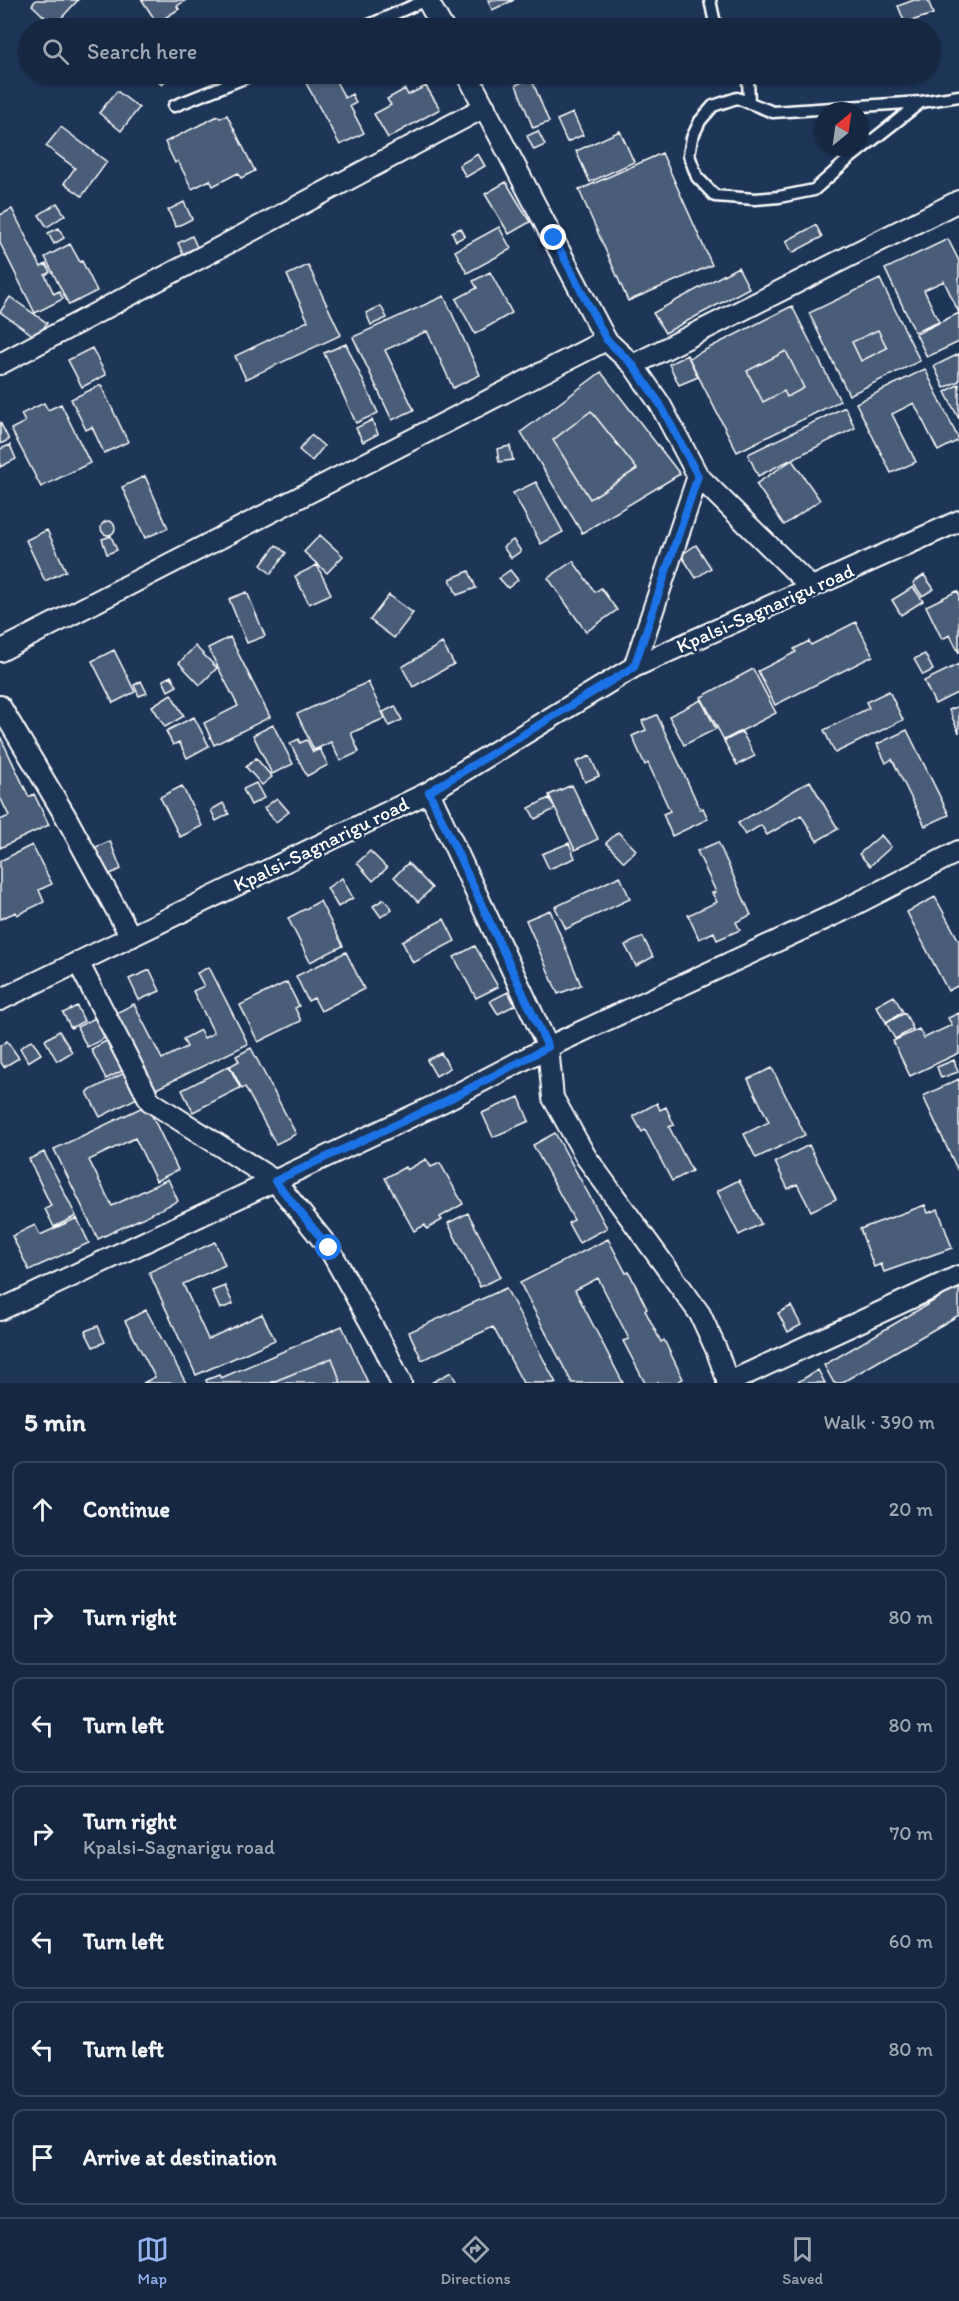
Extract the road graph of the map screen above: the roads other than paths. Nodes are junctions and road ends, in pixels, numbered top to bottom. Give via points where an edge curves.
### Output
1 (427, 0) edge
2 (710, 0) edge
3 (385, 18) edge
4 (437, 18) edge
5 (714, 18) edge
6 (229, 84) edge
7 (472, 84) edge
8 (748, 84) edge
9 (959, 96) edge
10 (921, 102) junction
11 (749, 103) junction
12 (174, 106) dead end
13 (485, 107) junction
14 (959, 201) edge
15 (606, 339) junction
16 (0, 364) edge
17 (633, 365) junction
18 (698, 476) junction
19 (959, 521) edge
20 (810, 586) junction
21 (0, 651) edge
22 (634, 667) junction
23 (0, 706) edge
24 (429, 792) junction
25 (959, 851) edge
26 (131, 937) junction
27 (78, 962) junction
28 (0, 1000) edge
29 (548, 1047) junction
30 (275, 1181) junction
31 (959, 1276) edge
32 (0, 1310) edge
33 (401, 1383) edge
34 (727, 1383) edge

1 - 3 lane
1 - 4 street
2 - 5 lane
6 - 12 lane
7 - 13 street
8 - 11 lane
9 - 10 lane
10 - 11 lane via 773,112
10 - 11 lane via 814,190 755,199 715,196 697,177 688,155 692,138 699,121 713,106 737,98
13 - 15 street
13 - 16 street
14 - 17 street
15 - 17 street
15 - 21 street
17 - 18 street via 660,404
18 - 20 street
18 - 22 street
19 - 20 street, Kpalsi-Sagnarigu road
20 - 22 street, Kpalsi-Sagnarigu road
22 - 24 street, Kpalsi-Sagnarigu road
23 - 26 street
24 - 26 street, Kpalsi-Sagnarigu road
24 - 29 street
25 - 29 street via 842,911
26 - 27 street, Kpalsi-Sagnarigu road
27 - 28 street, Kpalsi-Sagnarigu road
27 - 30 street via 150,1101
29 - 30 street via 440,1104
29 - 34 street via 552,1098 586,1157 699,1314
30 - 32 street
30 - 33 street via 329,1248
31 - 34 street

